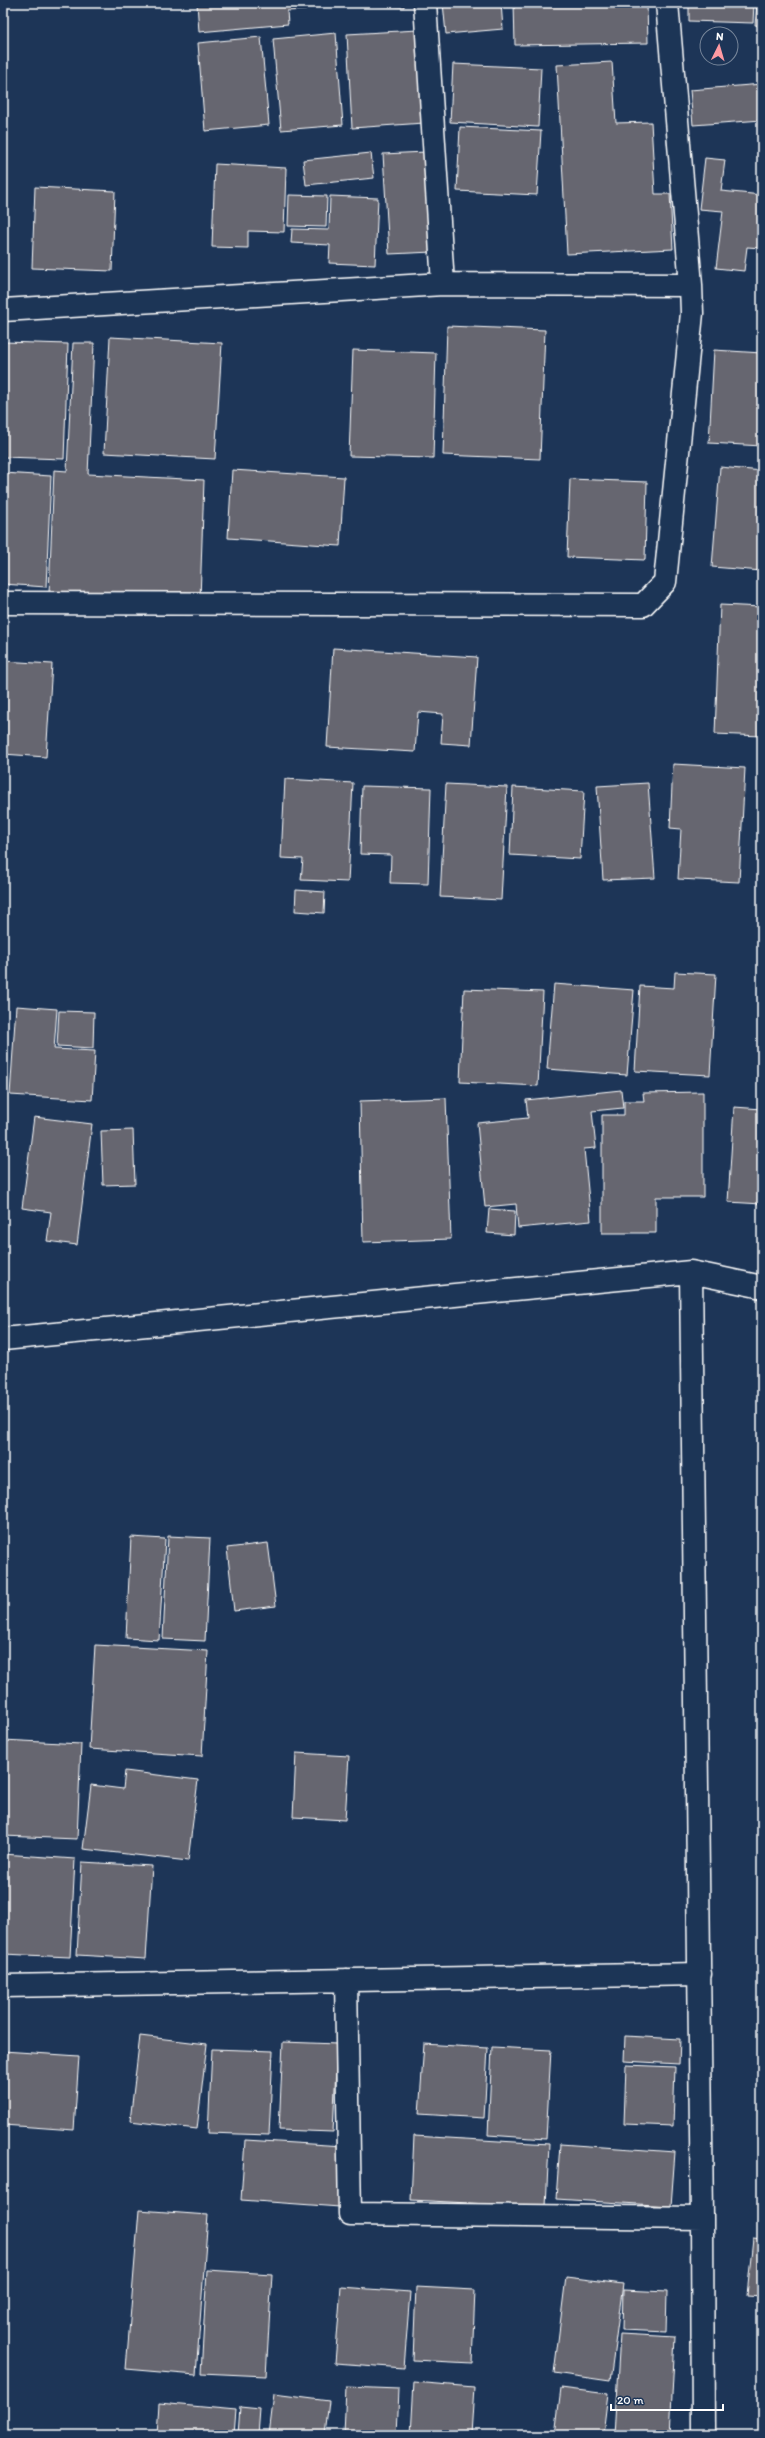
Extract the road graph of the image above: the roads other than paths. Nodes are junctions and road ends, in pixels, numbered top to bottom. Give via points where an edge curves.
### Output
1 (425, 3) edge
2 (668, 3) edge
3 (443, 284) junction
4 (691, 285) junction
5 (3, 310) edge
6 (3, 604) edge
7 (691, 1272) junction
8 (762, 1287) edge
9 (3, 1339) edge
10 (700, 1974) junction
11 (346, 1980) junction
12 (3, 1986) edge
13 (702, 2218) junction
14 (703, 2435) edge

1 - 3 street
2 - 4 street
3 - 4 street
3 - 5 street
4 - 6 street via 692,313 665,582 643,605
7 - 8 street
7 - 9 street
7 - 10 street
10 - 11 street
10 - 13 street
11 - 12 street
11 - 13 street via 350,2214
13 - 14 street

